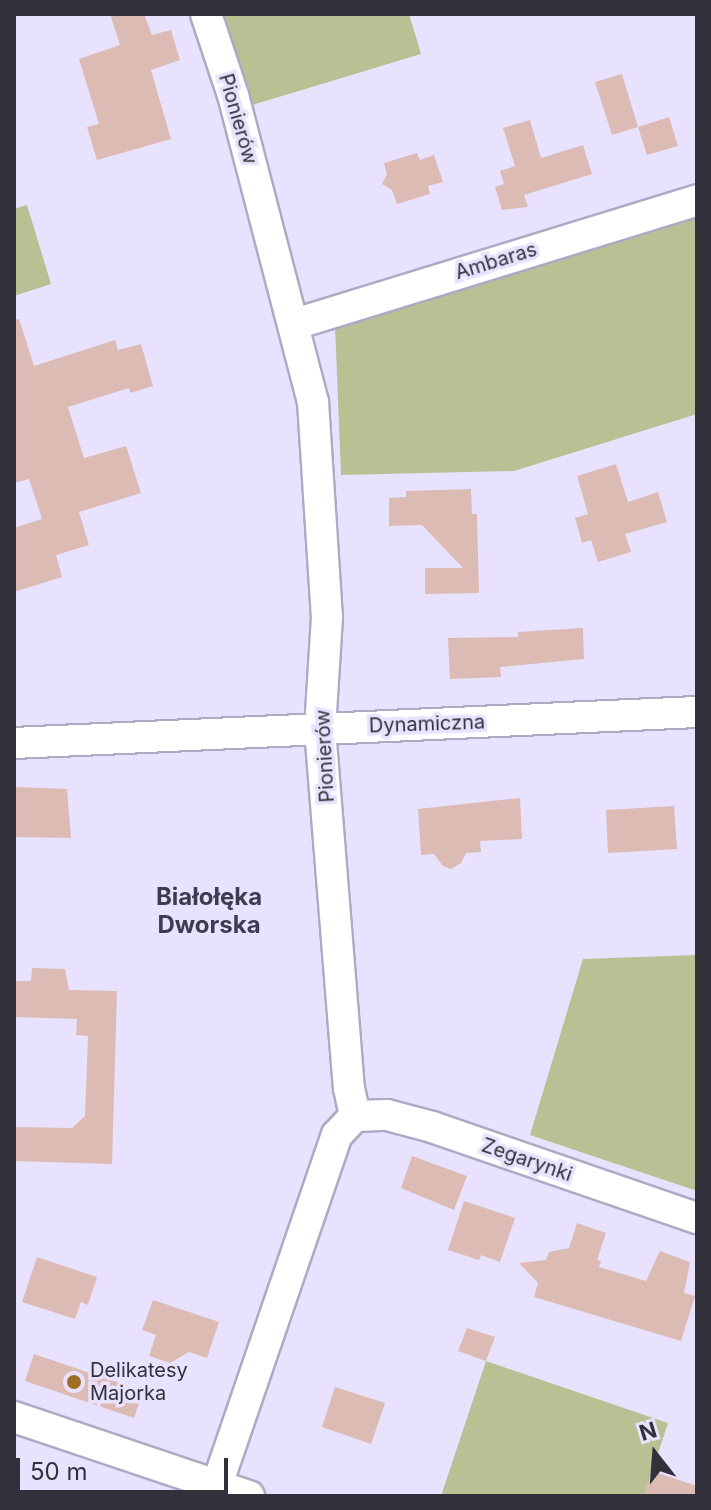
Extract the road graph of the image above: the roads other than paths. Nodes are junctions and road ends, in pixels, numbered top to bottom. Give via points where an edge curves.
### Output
1 (206, 14) edge
2 (697, 200) edge
3 (295, 324) junction
4 (697, 712) edge
5 (320, 729) junction
6 (14, 743) edge
7 (355, 1116) junction
8 (697, 1218) edge
9 (14, 1417) edge
10 (217, 1485) junction
11 (249, 1496) edge

1 - 3 street, Pionierów
2 - 3 street, Ambaras
3 - 5 street, Pionierów via 313,402 327,617
4 - 5 street, Dynamiczna
5 - 6 street, Dynamiczna
5 - 7 street, Pionierów
7 - 8 street, Zegarynki via 387,1115 432,1127
7 - 10 street via 337,1135
9 - 10 street
10 - 11 street

